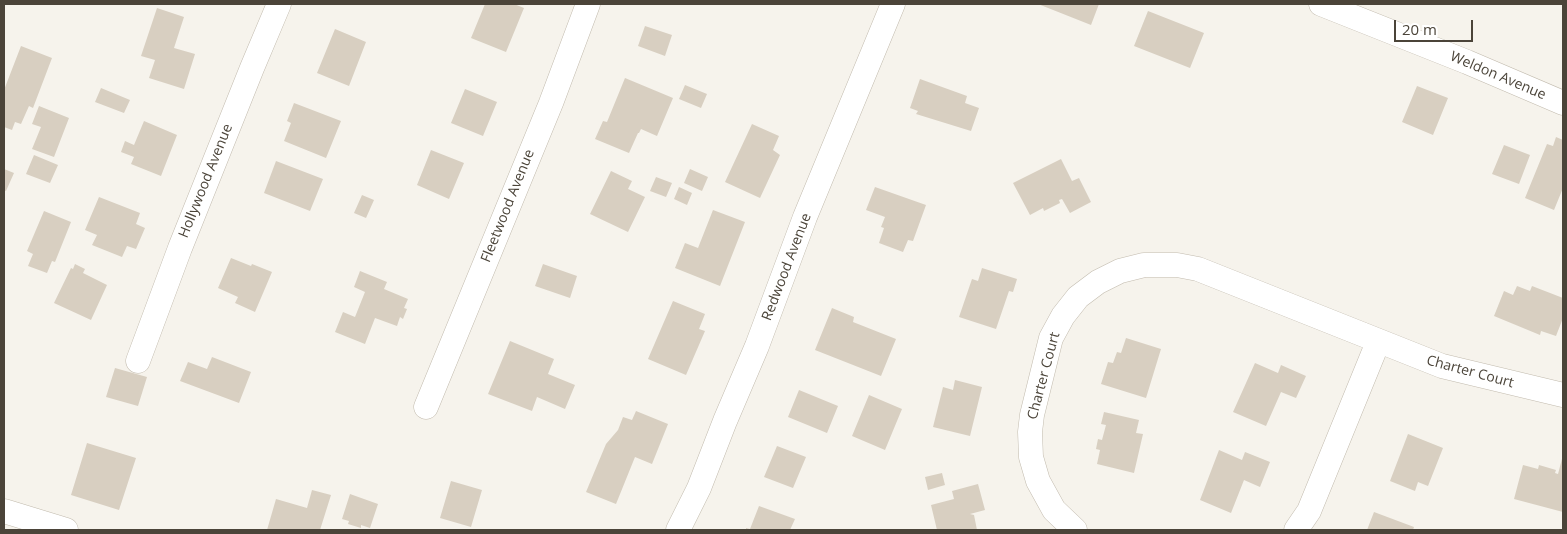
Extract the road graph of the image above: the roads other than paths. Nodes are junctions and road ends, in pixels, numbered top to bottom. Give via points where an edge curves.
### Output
1 (279, 4) edge
2 (588, 4) edge
3 (893, 4) edge
4 (1321, 4) edge
5 (1563, 103) edge
6 (1378, 342) junction
7 (138, 361) dead end
8 (1563, 395) edge
9 (426, 408) dead end
10 (4, 511) edge
11 (66, 530) edge
12 (678, 530) edge
13 (1075, 530) edge
14 (1296, 530) edge

1 - 7 street, Hollywood Avenue
2 - 9 street, Fleetwood Avenue via 551,103
3 - 12 street, Redwood Avenue via 757,346
4 - 5 street, Weldon Avenue
6 - 8 street, Charter Court via 1442,366
6 - 13 street, Charter Court via 1198,270 1177,265 1144,265 1120,271 1098,282 1078,297 1051,338 1030,432 1031,457 1038,481 1054,510
6 - 14 street via 1309,511
10 - 11 street

